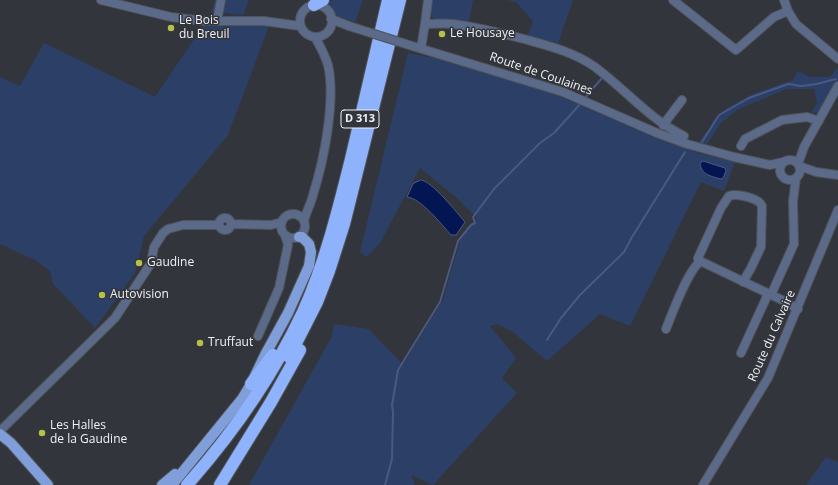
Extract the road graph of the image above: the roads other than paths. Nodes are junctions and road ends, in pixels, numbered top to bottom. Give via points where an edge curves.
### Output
1 (101, 0) edge
2 (221, 0) edge
3 (388, 0) edge
4 (400, 0) edge
5 (428, 0) edge
6 (673, 0) edge
7 (784, 0) edge
8 (318, 2) edge
9 (788, 11) junction
10 (300, 18) junction
11 (217, 21) junction
12 (268, 22) junction
13 (425, 24) junction
14 (300, 26) junction
15 (329, 26) junction
16 (315, 37) junction
17 (421, 48) junction
18 (323, 52) junction
19 (838, 59) edge
20 (838, 86) edge
21 (682, 100) dead end
22 (819, 121) junction
23 (663, 125) junction
24 (684, 136) dead end
25 (741, 146) dead end
26 (804, 147) junction
27 (787, 161) junction
28 (770, 165) junction
29 (799, 165) junction
30 (816, 172) junction
31 (780, 173) junction
32 (838, 175) edge
33 (794, 178) junction
34 (307, 210) junction
35 (838, 210) edge
36 (296, 214) junction
37 (304, 221) junction
38 (283, 229) junction
39 (296, 237) junction
40 (288, 245) junction
41 (700, 262) junction
42 (742, 282) junction
43 (770, 295) junction
44 (313, 300) junction
45 (798, 309) junction
46 (666, 329) dead end
47 (258, 336) dead end
48 (741, 353) dead end
49 (251, 384) junction
50 (0, 430) edge
51 (0, 434) edge
52 (25, 459) junction
53 (189, 466) junction
54 (227, 474) junction
55 (39, 485) edge
56 (48, 485) edge
57 (54, 485) edge
58 (162, 485) edge
59 (172, 485) edge
60 (187, 485) edge
61 (198, 485) edge
62 (216, 485) edge
63 (220, 485) edge
64 (703, 485) edge

1 - 11 street via 171,17
2 - 11 street
3 - 44 highway, D 313 via 334,230
4 - 44 highway, D 313 via 344,224 329,271
5 - 13 street
6 - 9 street via 736,50 774,17
7 - 9 street
8 - 10 street via 304,10
8 - 15 street via 330,13
9 - 19 street via 796,24
10 - 12 street
10 - 14 street
11 - 12 street
12 - 14 street
13 - 17 street
13 - 23 street via 479,28 556,47 594,66
14 - 16 street via 307,35
15 - 16 street, Route de Coulaines
15 - 17 street, Route de Coulaines, bridge via 349,26
15 - 18 street
16 - 18 street
17 - 28 street, Route de Coulaines via 563,92 686,144
18 - 34 street via 329,73 330,101 324,152
20 - 22 street
21 - 23 street
22 - 25 street via 807,116 782,120 745,139
22 - 26 street
23 - 24 street
26 - 27 street
26 - 29 street
27 - 28 street, Route de Coulaines
27 - 29 street via 793,160
27 - 31 street via 780,168
28 - 31 street, Route de Coulaines
29 - 30 street
29 - 33 street via 800,171
30 - 32 street
30 - 33 street
31 - 33 street via 782,177
33 - 43 street via 794,244
34 - 36 street
34 - 37 street
35 - 45 street, Route du Calvaire
36 - 37 street
36 - 38 street via 288,214 285,217
37 - 39 street via 305,229
38 - 39 street
38 - 40 street
38 - 50 street via 271,225 231,224 228,230 220,229 219,225 183,225 168,229 154,247 151,263 115,318
39 - 40 street
39 - 49 main road via 302,237 310,244 309,266
40 - 47 street via 279,288
41 - 42 street
41 - 42 street via 698,258 729,196 736,194 756,200 762,206 760,247
41 - 46 street via 690,274
42 - 43 street
43 - 45 street
43 - 48 street
44 - 49 highway
44 - 54 highway via 319,309 287,375
44 - 60 highway, D 313 via 258,394
44 - 61 highway, D 313 via 300,337 265,398
45 - 64 street, Route du Calvaire via 768,378
49 - 53 main road
51 - 52 main road
51 - 55 main road via 7,447
52 - 56 main road
52 - 57 main road
53 - 58 main road via 179,470
53 - 59 main road
54 - 62 highway
54 - 63 highway

